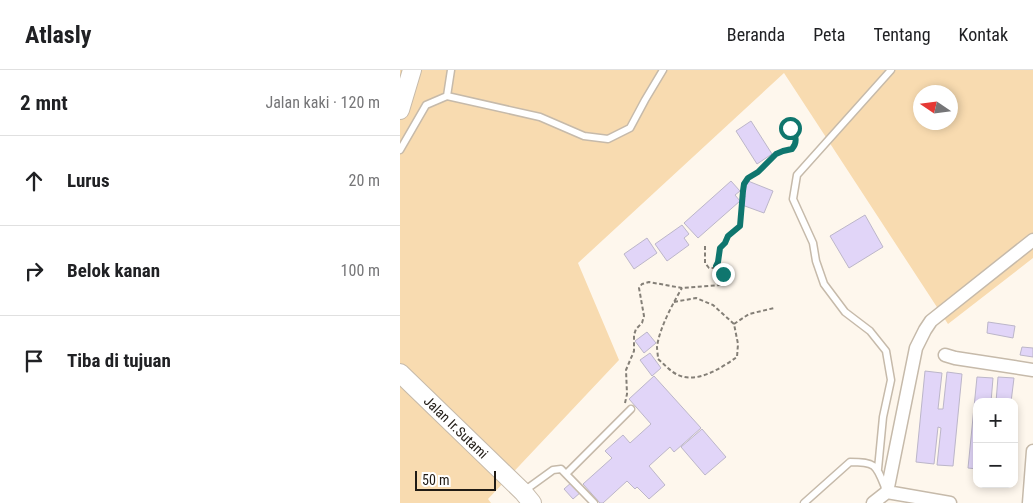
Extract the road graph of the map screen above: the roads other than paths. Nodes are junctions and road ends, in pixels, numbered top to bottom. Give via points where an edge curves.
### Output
1 (412, 70) edge
2 (451, 70) edge
3 (663, 70) edge
4 (891, 70) edge
5 (447, 96) junction
6 (400, 110) edge
7 (400, 150) edge
8 (1033, 240) edge
9 (945, 355) dead end
10 (1033, 370) edge
11 (400, 373) edge
12 (631, 409) dead end
13 (1033, 451) edge
14 (878, 469) junction
15 (566, 474) junction
16 (1032, 486) edge
17 (887, 492) junction
18 (527, 497) edge
19 (594, 503) edge
20 (804, 503) edge
21 (873, 503) edge
22 (950, 503) edge
23 (1029, 503) edge

1 - 6 street
2 - 5 lane
3 - 5 lane via 630,128 608,139 584,136 540,117
4 - 14 lane via 797,175 793,199 813,243 824,284 846,312 870,331 886,351 891,380 883,417
5 - 7 lane via 426,105
8 - 17 street via 931,321 925,330 916,348
9 - 10 street
11 - 18 street, Jalan Ir.Sutami
12 - 15 lane
13 - 16 street
14 - 17 lane
14 - 20 lane via 867,462 850,462
15 - 18 lane via 561,469 553,470
15 - 19 lane
16 - 23 street
17 - 21 street
17 - 22 street

